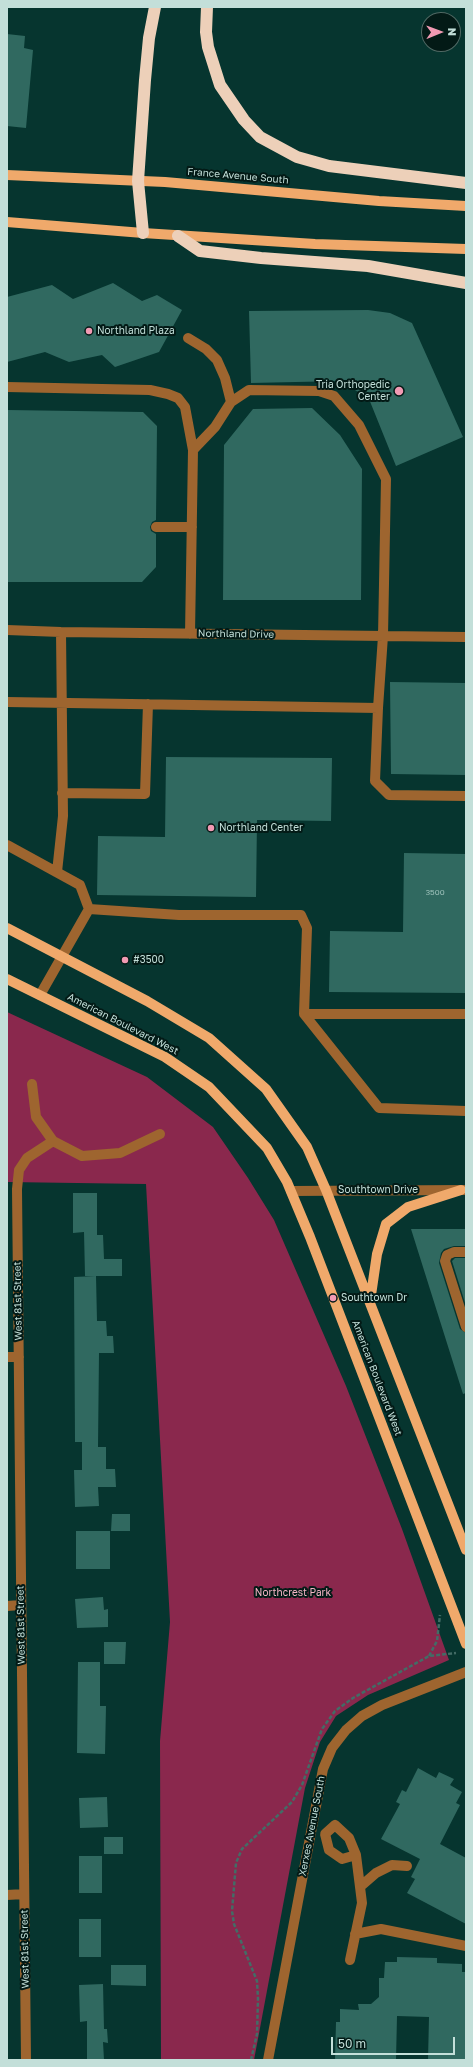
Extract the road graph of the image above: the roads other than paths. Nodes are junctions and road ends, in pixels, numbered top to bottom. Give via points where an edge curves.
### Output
1 (155, 7) edge
2 (207, 7) edge
3 (7, 175) edge
4 (138, 181) junction
5 (466, 183) edge
6 (466, 206) edge
7 (7, 222) edge
8 (143, 233) junction
9 (178, 236) junction
10 (466, 249) edge
11 (466, 283) edge
12 (188, 338) dead end
13 (7, 387) edge
14 (230, 402) junction
15 (193, 450) junction
16 (156, 527) dead end
17 (192, 527) junction
18 (7, 630) edge
19 (61, 632) junction
20 (190, 634) junction
21 (383, 636) junction
22 (466, 637) edge
23 (7, 702) edge
24 (60, 702) junction
25 (148, 704) junction
26 (378, 708) junction
27 (62, 793) junction
28 (466, 796) edge
29 (7, 845) edge
30 (56, 872) junction
31 (89, 909) junction
32 (7, 928) edge
33 (63, 957) junction
34 (7, 979) edge
35 (40, 995) junction
36 (304, 1014) junction
37 (466, 1014) edge
38 (32, 1084) dead end
39 (466, 1111) edge
40 (160, 1134) dead end
41 (54, 1141) junction
42 (326, 1190) junction
43 (464, 1190) edge
44 (291, 1191) junction
45 (466, 1252) edge
46 (370, 1304) junction
47 (466, 1327) edge
48 (7, 1357) edge
49 (19, 1357) junction
50 (466, 1550) edge
51 (21, 1605) junction
52 (7, 1606) edge
53 (466, 1644) edge
54 (466, 1672) edge
55 (312, 1829) junction
56 (325, 1834) junction
57 (356, 1855) junction
58 (407, 1866) dead end
59 (361, 1886) junction
60 (24, 1894) junction
61 (7, 1895) edge
62 (355, 1934) junction
63 (466, 1946) edge
64 (350, 1960) dead end
65 (26, 2060) edge
66 (268, 2060) edge

1 - 4 highway via 149,38
2 - 5 highway via 208,47 220,85 244,120 260,137 298,157 329,166
3 - 4 main road, France Avenue South
4 - 6 main road, France Avenue South
4 - 8 highway
7 - 8 main road
8 - 9 main road
9 - 10 main road
9 - 11 highway via 200,251 368,266
12 - 14 street via 206,349 216,360 225,378
13 - 15 street via 150,390 168,394 178,398 185,407
14 - 15 street via 215,427
14 - 21 street via 249,390 320,391 334,396 359,425 386,479
15 - 17 street
16 - 17 street
17 - 20 street
18 - 19 street, Northland Drive
19 - 20 street, Northland Drive
19 - 24 street
20 - 21 street, Northland Drive
21 - 22 street, Northland Drive
21 - 26 street
23 - 24 street
24 - 25 street
24 - 27 street
25 - 26 street
25 - 27 street via 145,794
26 - 28 street via 375,781 389,795
27 - 30 street via 63,816
29 - 30 street
30 - 31 street via 80,885
31 - 33 street
31 - 36 street via 179,915 301,914 307,928
32 - 33 main road, American Boulevard West
33 - 35 street
33 - 42 main road, American Boulevard West via 147,1001 208,1038 266,1088 307,1147
34 - 35 main road, American Boulevard West
35 - 44 main road, American Boulevard West via 166,1058 208,1087 267,1148
36 - 37 street
36 - 39 street via 379,1108
38 - 41 street via 36,1117
40 - 41 street via 120,1153 82,1156
41 - 49 street, West 81st Street via 27,1158 19,1170
42 - 43 street, Southtown Drive
42 - 44 street, Southtown Drive
42 - 46 main road, American Boulevard West
43 - 46 main road via 408,1207 386,1224 376,1254
44 - 53 main road, American Boulevard West
45 - 47 street via 454,1252 448,1255 445,1261
46 - 50 main road, American Boulevard West
48 - 49 street
49 - 51 street, West 81st Street
51 - 52 street
51 - 60 street, West 81st Street
54 - 55 street, Xerxes Avenue South via 382,1705 362,1716 346,1730 332,1748 323,1769
55 - 56 street
55 - 66 street, Xerxes Avenue South
56 - 57 street via 329,1850 342,1859
56 - 57 street via 335,1825 349,1838
57 - 59 street
58 - 59 street via 392,1865 376,1873
59 - 62 street via 362,1903
60 - 61 street
60 - 65 street, West 81st Street
62 - 63 street via 381,1929
62 - 64 street

